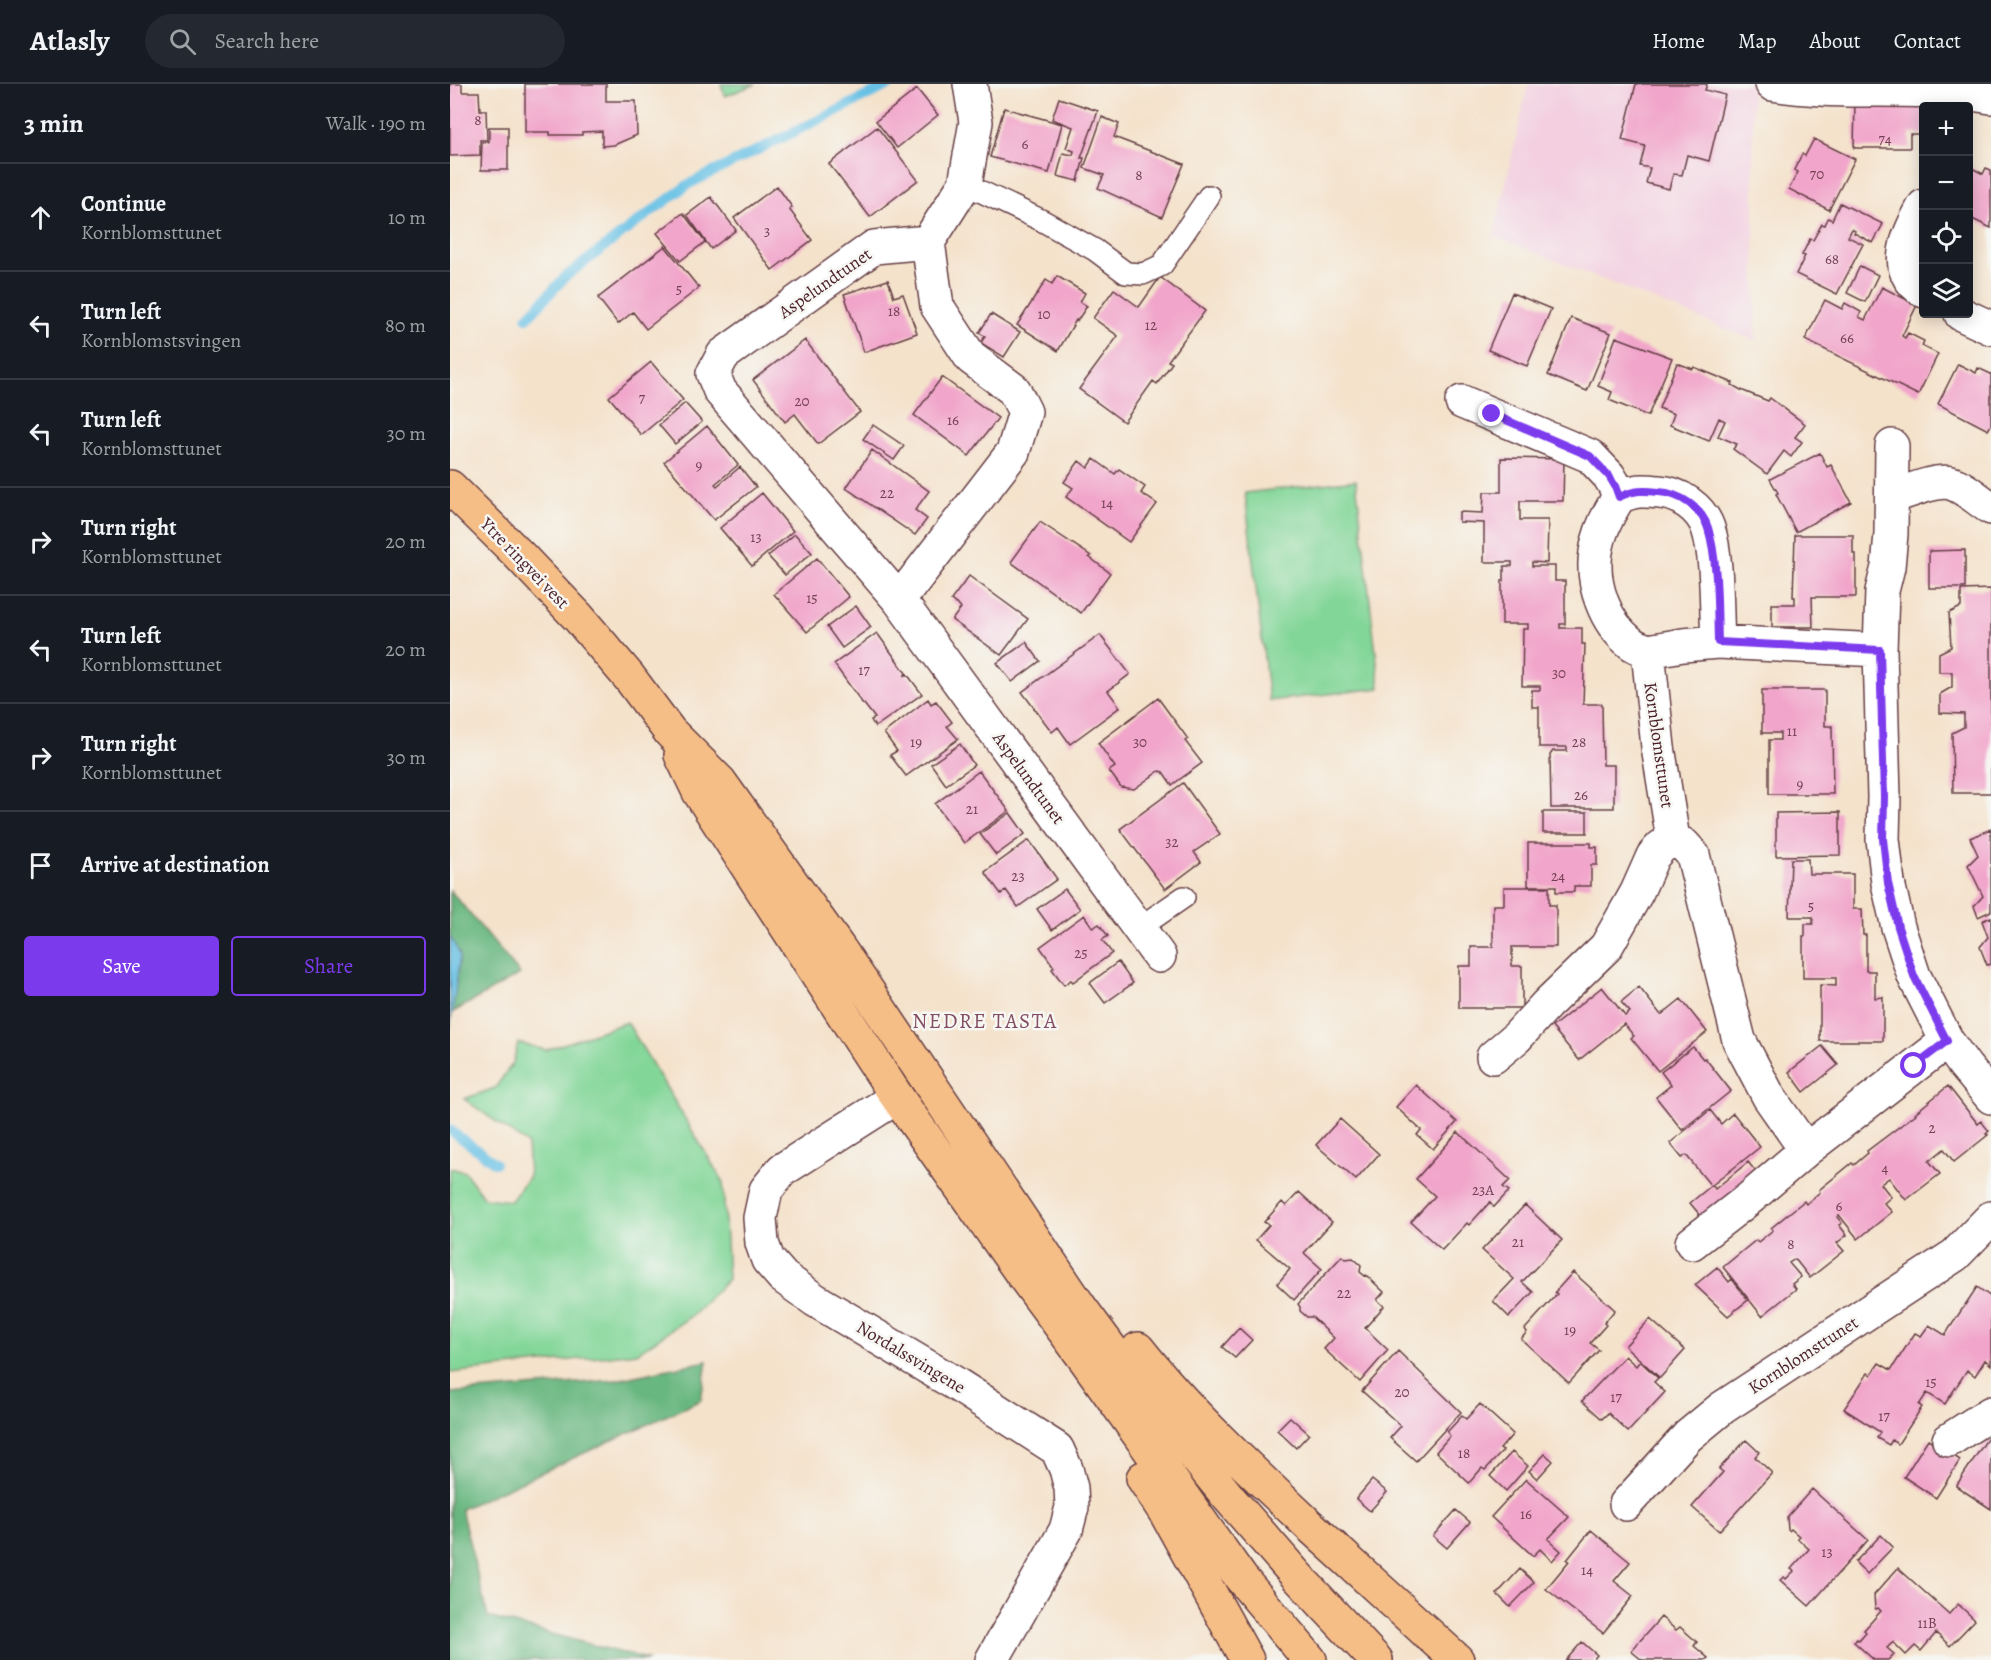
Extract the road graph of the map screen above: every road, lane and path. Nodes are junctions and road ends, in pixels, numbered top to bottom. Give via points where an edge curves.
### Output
1 (970, 84) edge
2 (1772, 84) edge
3 (1959, 94) edge
4 (1991, 97) edge
5 (965, 184) junction
6 (1209, 196) dead end
7 (1921, 210) edge
8 (928, 242) junction
9 (1919, 288) edge
10 (1970, 318) edge
11 (1991, 328) edge
12 (1462, 402) dead end
13 (1892, 446) dead end
14 (450, 488) edge
15 (1619, 497) junction
16 (1892, 497) junction
17 (1991, 508) edge
18 (899, 600) junction
19 (1718, 642) junction
20 (1880, 650) junction
21 (1648, 651) junction
22 (670, 732) junction
23 (1672, 839) junction
24 (1184, 897) dead end
25 (1139, 928) junction
26 (1159, 956) dead end
27 (1947, 1041) junction
28 (1493, 1057) dead end
29 (897, 1097) junction
30 (1991, 1097) edge
31 (1806, 1150) junction
32 (1991, 1218) edge
33 (1692, 1243) dead end
34 (1057, 1272) junction
35 (1085, 1359) junction
36 (1991, 1413) edge
37 (1949, 1440) dead end
38 (1626, 1504) dead end
39 (992, 1660) edge
40 (1247, 1660) edge
41 (1310, 1660) edge
42 (1376, 1660) edge
43 (1457, 1660) edge

1 - 5 street via 976,122
2 - 3 street via 1917,87
3 - 4 street
5 - 6 lane via 1043,221 1095,250 1126,273 1143,274 1162,265
5 - 8 street
7 - 9 street via 1907,237 1904,253 1906,270
8 - 18 street via 936,306 971,358 1014,390 1025,412 1013,452
8 - 18 street, Aspelundtunet via 874,248 723,355 713,374 720,391
10 - 11 street
12 - 15 street via 1590,456 1609,476
13 - 16 street
14 - 22 highway, Ytre ringvei vest via 598,641
15 - 19 street via 1632,491 1670,492 1700,513 1708,526 1713,556
15 - 21 street via 1601,533 1596,577 1601,602 1615,626 1632,644
16 - 17 street via 1950,483
16 - 20 street
18 - 25 street, Aspelundtunet
19 - 20 street
19 - 21 street
20 - 27 street via 1883,839 1888,883 1914,976
21 - 23 street, Kornblomsttunet
22 - 29 highway via 699,792
22 - 34 highway via 720,782 840,950
23 - 28 street via 1653,856 1606,948
23 - 31 street via 1693,855 1739,1040 1769,1097
24 - 25 lane
25 - 26 street, Aspelundtunet
27 - 30 street
27 - 31 street
29 - 35 highway
29 - 39 street, Nordalssvingene via 782,1170 766,1190 760,1218 762,1243 768,1260 783,1277 815,1300 1057,1449 1071,1488 1072,1507 1066,1530
31 - 33 street
32 - 38 street, Kornblomsttunet via 1955,1255 1722,1408 1688,1436
34 - 42 highway via 1142,1391 1229,1498
34 - 43 highway via 1096,1297 1216,1438
35 - 40 highway via 1095,1401 1167,1515
35 - 41 highway via 1241,1578
36 - 37 street

